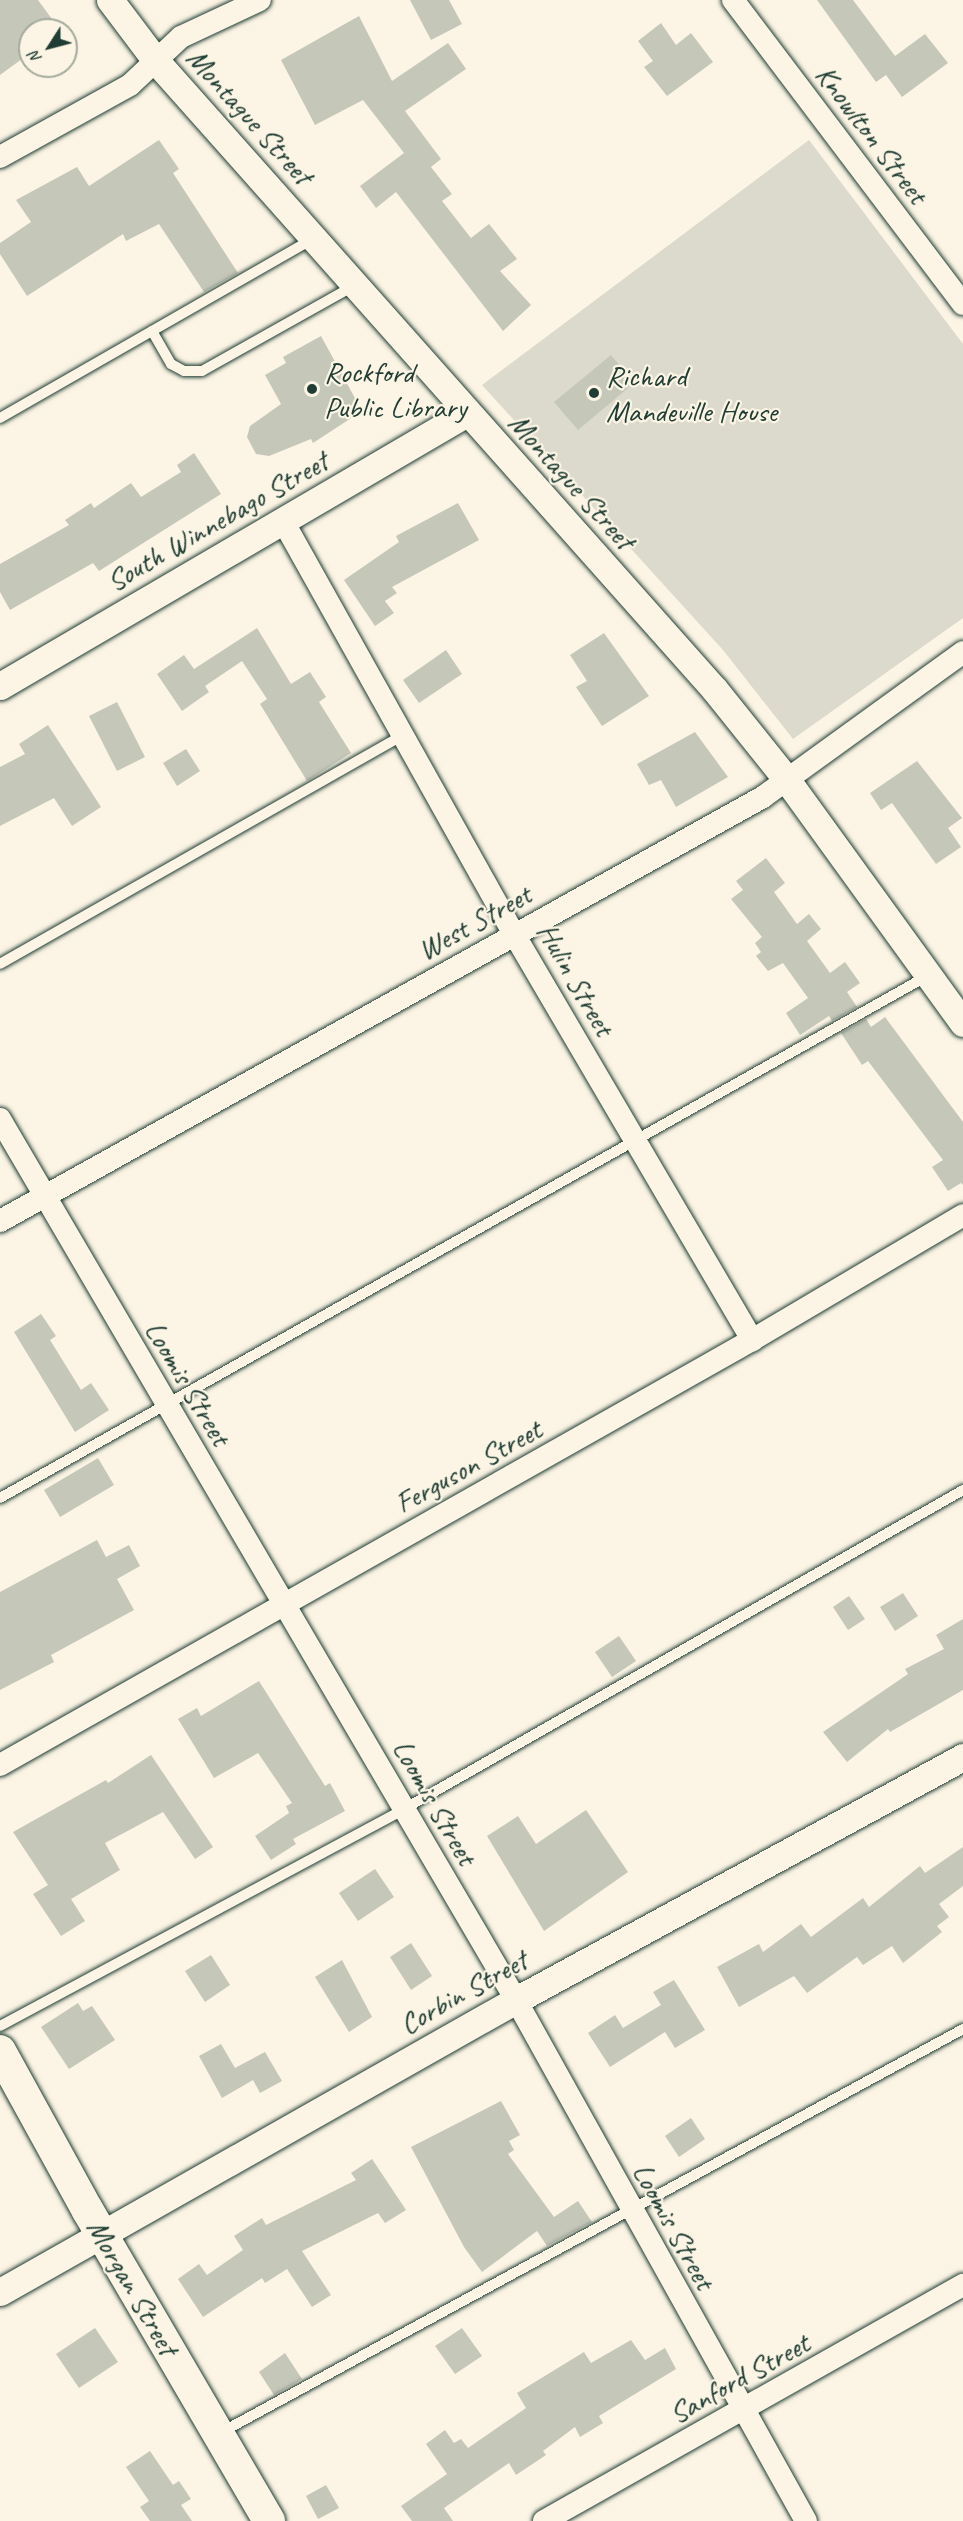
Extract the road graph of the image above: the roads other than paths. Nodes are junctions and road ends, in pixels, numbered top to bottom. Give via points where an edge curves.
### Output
1 (110, 0) edge
2 (260, 0) edge
3 (733, 0) edge
4 (156, 61) junction
5 (0, 157) edge
6 (314, 238) junction
7 (355, 285) junction
8 (963, 304) edge
9 (152, 331) junction
10 (467, 413) junction
11 (0, 418) edge
12 (282, 521) junction
13 (963, 652) edge
14 (0, 686) edge
15 (402, 736) junction
16 (787, 780) junction
17 (514, 934) junction
18 (0, 964) edge
19 (930, 975) junction
20 (963, 1023) edge
21 (0, 1119) edge
22 (636, 1142) junction
23 (43, 1196) junction
24 (963, 1215) edge
25 (0, 1221) edge
26 (752, 1340) junction
27 (166, 1405) junction
28 (963, 1490) edge
29 (0, 1498) edge
30 (285, 1604) junction
31 (963, 1757) edge
32 (0, 1765) edge
33 (404, 1809) junction
34 (516, 2000) junction
35 (0, 2026) edge
36 (963, 2029) edge
37 (0, 2051) edge
38 (631, 2211) junction
39 (102, 2233) junction
40 (963, 2285) edge
41 (0, 2292) edge
42 (742, 2411) junction
43 (219, 2434) junction
44 (269, 2521) edge
45 (546, 2521) edge
46 (806, 2521) edge

1 - 4 street, Montague Street
2 - 4 street via 181,37
3 - 8 street, Knowlton Street
4 - 5 street via 130,85
4 - 6 street, Montague Street
6 - 7 street, Montague Street
6 - 9 lane
7 - 9 lane via 202,371 184,371 171,364
7 - 10 street, Montague Street
9 - 11 lane
10 - 12 street, South Winnebago Street
10 - 16 street, Montague Street via 715,690
12 - 14 street, South Winnebago Street
12 - 15 street, Hulin Street
13 - 16 street, West Street
15 - 17 street, Hulin Street
15 - 18 lane
16 - 17 street, West Street
16 - 19 street, Montague Street
17 - 22 street, Hulin Street
17 - 23 street, West Street
19 - 20 street, Montague Street
19 - 22 lane
21 - 23 street, Loomis Street
22 - 26 street, Hulin Street
22 - 27 lane
23 - 25 street, West Street
23 - 27 street, Loomis Street
24 - 26 street, Ferguson Street
26 - 30 street, Ferguson Street
27 - 29 lane
27 - 30 street, Loomis Street
28 - 33 lane
30 - 32 street, Ferguson Street
30 - 33 street, Loomis Street
31 - 34 street, Corbin Street
33 - 34 street, Loomis Street
33 - 35 lane
34 - 38 street, Loomis Street
34 - 39 street, Corbin Street
36 - 38 lane
37 - 39 main road, Morgan Street
38 - 42 street, Loomis Street
38 - 43 lane
39 - 41 street, Corbin Street
39 - 43 main road, Morgan Street
40 - 42 street, Sanford Street
42 - 45 street, Sanford Street
42 - 46 street, Loomis Street
43 - 44 main road, Morgan Street

